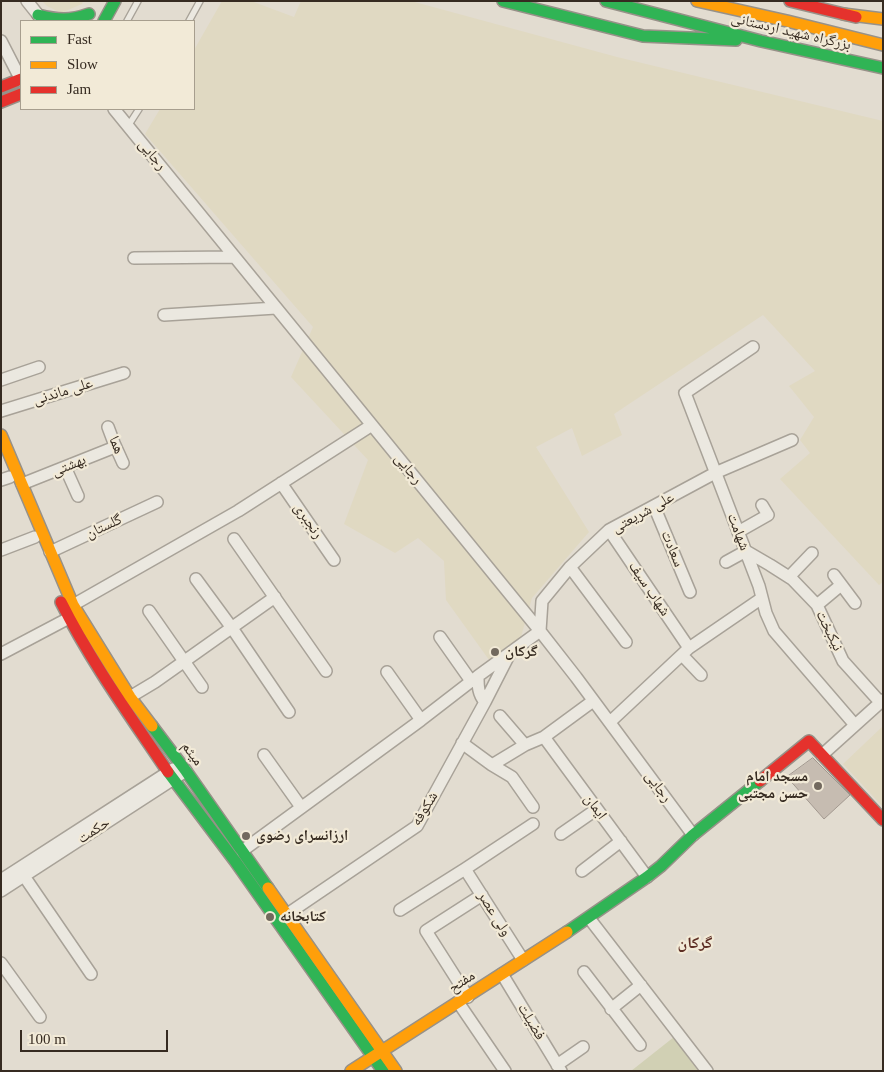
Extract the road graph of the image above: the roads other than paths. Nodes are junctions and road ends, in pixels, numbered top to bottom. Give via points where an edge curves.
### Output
1 (27, 1) edge
2 (96, 1) edge
3 (115, 1) edge
4 (138, 1) edge
5 (200, 1) edge
6 (503, 1) edge
7 (606, 1) edge
8 (697, 1) edge
9 (790, 1) edge
10 (843, 14) junction
11 (86, 17) edge
12 (41, 18) edge
13 (883, 19) edge
14 (105, 20) edge
15 (128, 20) edge
16 (190, 20) edge
17 (883, 24) edge
18 (1, 41) edge
19 (761, 41) junction
20 (883, 45) edge
21 (879, 68) edge
22 (20, 78) edge
23 (20, 80) edge
24 (1, 87) edge
25 (20, 94) edge
26 (1, 102) edge
27 (115, 110) edge
28 (138, 110) edge
29 (128, 126) junction
30 (234, 256) junction
31 (134, 258) dead end
32 (276, 308) junction
33 (164, 315) dead end
34 (753, 347) dead end
35 (39, 367) dead end
36 (124, 373) dead end
37 (1, 380) edge
38 (1, 411) edge
39 (372, 425) junction
40 (108, 427) dead end
41 (1, 435) edge
42 (792, 440) dead end
43 (115, 446) junction
44 (1, 455) edge
45 (124, 463) dead end
46 (65, 467) junction
47 (715, 473) junction
48 (6, 478) edge
49 (281, 483) junction
50 (22, 484) junction
51 (78, 496) dead end
52 (157, 502) dead end
53 (762, 505) dead end
54 (654, 506) junction
55 (768, 515) junction
56 (775, 526) dead end
57 (609, 530) junction
58 (738, 532) junction
59 (35, 537) junction
60 (234, 539) dead end
61 (1, 550) edge
62 (746, 551) junction
63 (50, 552) junction
64 (812, 553) dead end
65 (334, 560) dead end
66 (726, 562) dead end
67 (570, 566) junction
68 (834, 575) dead end
69 (789, 577) junction
70 (196, 579) dead end
71 (841, 585) junction
72 (690, 592) dead end
73 (275, 597) junction
74 (762, 598) junction
75 (855, 603) dead end
76 (73, 604) junction
77 (816, 605) junction
78 (149, 611) dead end
79 (69, 618) junction
80 (232, 628) junction
81 (540, 631) junction
82 (440, 637) dead end
83 (626, 642) dead end
84 (685, 652) junction
85 (510, 653) junction
86 (1, 654) edge
87 (184, 661) junction
88 (326, 671) dead end
89 (387, 672) dead end
90 (701, 675) dead end
91 (474, 679) junction
92 (202, 687) dead end
93 (130, 697) junction
94 (593, 701) junction
95 (882, 701) edge
96 (485, 702) junction
97 (289, 712) dead end
98 (500, 716) dead end
99 (421, 720) junction
100 (610, 722) junction
101 (855, 725) junction
102 (544, 737) junction
103 (462, 743) junction
104 (525, 745) junction
105 (264, 755) dead end
106 (822, 755) junction
107 (492, 765) junction
108 (183, 767) junction
109 (171, 776) junction
110 (301, 807) junction
111 (533, 807) dead end
112 (597, 809) junction
113 (883, 820) edge
114 (532, 824) dead end
115 (561, 834) dead end
116 (693, 835) junction
117 (621, 841) junction
118 (242, 851) junction
119 (465, 869) junction
120 (582, 871) dead end
121 (24, 876) junction
122 (647, 877) junction
123 (1, 880) edge
124 (1, 891) edge
125 (482, 895) junction
126 (400, 910) dead end
127 (286, 915) junction
128 (589, 918) junction
129 (523, 960) junction
130 (1, 963) edge
131 (584, 972) dead end
132 (91, 974) dead end
133 (502, 974) junction
134 (641, 985) junction
135 (463, 1000) junction
136 (611, 1009) junction
137 (40, 1017) dead end
138 (640, 1046) dead end
139 (583, 1047) dead end
140 (377, 1053) junction
141 (559, 1068) edge
142 (351, 1071) edge
143 (383, 1071) edge
144 (396, 1071) edge
145 (504, 1071) edge
146 (707, 1071) edge

1 - 12 street
2 - 11 main road
3 - 14 main road
4 - 15 lane
5 - 16 lane
6 - 19 main road via 643,36
7 - 19 main road, بزرگراه شهید اردستانی
8 - 20 main road, بزرگراه شهید اردستانی
9 - 10 main road
10 - 13 main road
10 - 17 main road
11 - 12 main road via 74,20
18 - 22 street
19 - 21 main road, بزرگراه شهید اردستانی
23 - 24 main road
25 - 26 main road
27 - 29 street, رجایی
28 - 29 lane
29 - 30 street, رجایی
30 - 31 street
30 - 32 street, رجایی
32 - 33 street
32 - 39 street, رجایی
34 - 47 street, شهامت via 685,394
35 - 37 street
36 - 38 street, علی ماندنی
39 - 49 street
39 - 81 street, رجایی
40 - 43 street, هما
41 - 50 main road, میثم
42 - 47 street, علی شریعتی
43 - 45 street, هما
43 - 46 street, بهشتی
44 - 48 main road, میثم
46 - 50 street, بهشتی
46 - 51 street
47 - 54 street, علی شریعتی
47 - 58 street, شهامت
48 - 59 main road, میثم
49 - 65 street, رنجبری
49 - 76 street via 238,511
50 - 63 main road, میثم
52 - 63 street, گلستان
53 - 55 street
54 - 57 street, علی شریعتی
54 - 72 street, سعادت
55 - 56 street
55 - 58 street
57 - 67 street, علی شریعتی
57 - 84 street, شهاب سیف
58 - 62 street, شهامت
59 - 61 street
59 - 79 main road, میثم
60 - 73 street
62 - 66 street
62 - 69 street, نیکبخت
62 - 74 street, شهامت
63 - 76 main road, میثم
64 - 69 street
67 - 81 street, علی شریعتی via 542,601
67 - 83 street
68 - 71 street
69 - 77 street, نیکبخت
70 - 80 street
71 - 75 street
71 - 77 street
73 - 80 street
73 - 88 street
74 - 84 street
74 - 101 street, شهامت via 774,631
76 - 93 main road, میثم
77 - 95 street, نیکبخت via 843,661
78 - 87 street
79 - 86 street
79 - 109 main road, میثم
80 - 87 street
80 - 97 street
81 - 85 street
81 - 94 street, رجایی
82 - 91 street
84 - 90 street, شهاب سیف
84 - 100 street
85 - 91 street
85 - 96 street, شکوفه
87 - 92 street
87 - 93 street
89 - 99 street
91 - 96 street
91 - 99 street
93 - 108 main road, میثم
94 - 100 street, رجایی
94 - 102 street
95 - 101 street
96 - 103 street, شکوفه
98 - 104 street
99 - 110 street
100 - 116 street, رجایی
101 - 106 street
102 - 104 street
102 - 112 street, ایمان
103 - 107 street
103 - 127 street, شکوفه via 418,826
104 - 107 street
105 - 110 street
106 - 113 main road
106 - 116 main road, مفتح via 809,741
107 - 111 street via 512,777
108 - 109 street, حکمت
108 - 118 main road, میثم
109 - 121 street, حکمت
109 - 123 street, حکمت
109 - 140 main road, میثم
110 - 118 street
112 - 115 street
112 - 117 street, ایمان
114 - 119 street
116 - 122 main road, مفتح
117 - 120 street
117 - 122 street, ایمان
118 - 127 main road, میثم
119 - 125 street, ولی عصر
119 - 126 street
121 - 124 street, حکمت
121 - 132 street
122 - 128 main road, مفتح
125 - 129 street, ولی عصر
125 - 135 street via 426,930
127 - 140 main road, میثم
128 - 129 main road, مفتح
128 - 134 street
129 - 133 main road, مفتح
130 - 137 street
131 - 136 street
133 - 135 main road, مفتح
133 - 141 street, فضیلت
134 - 136 street
134 - 146 street
135 - 140 main road, مفتح
135 - 145 street
136 - 138 street
139 - 141 street
140 - 142 main road, مفتح
140 - 143 main road, میثم
140 - 144 main road, میثم

